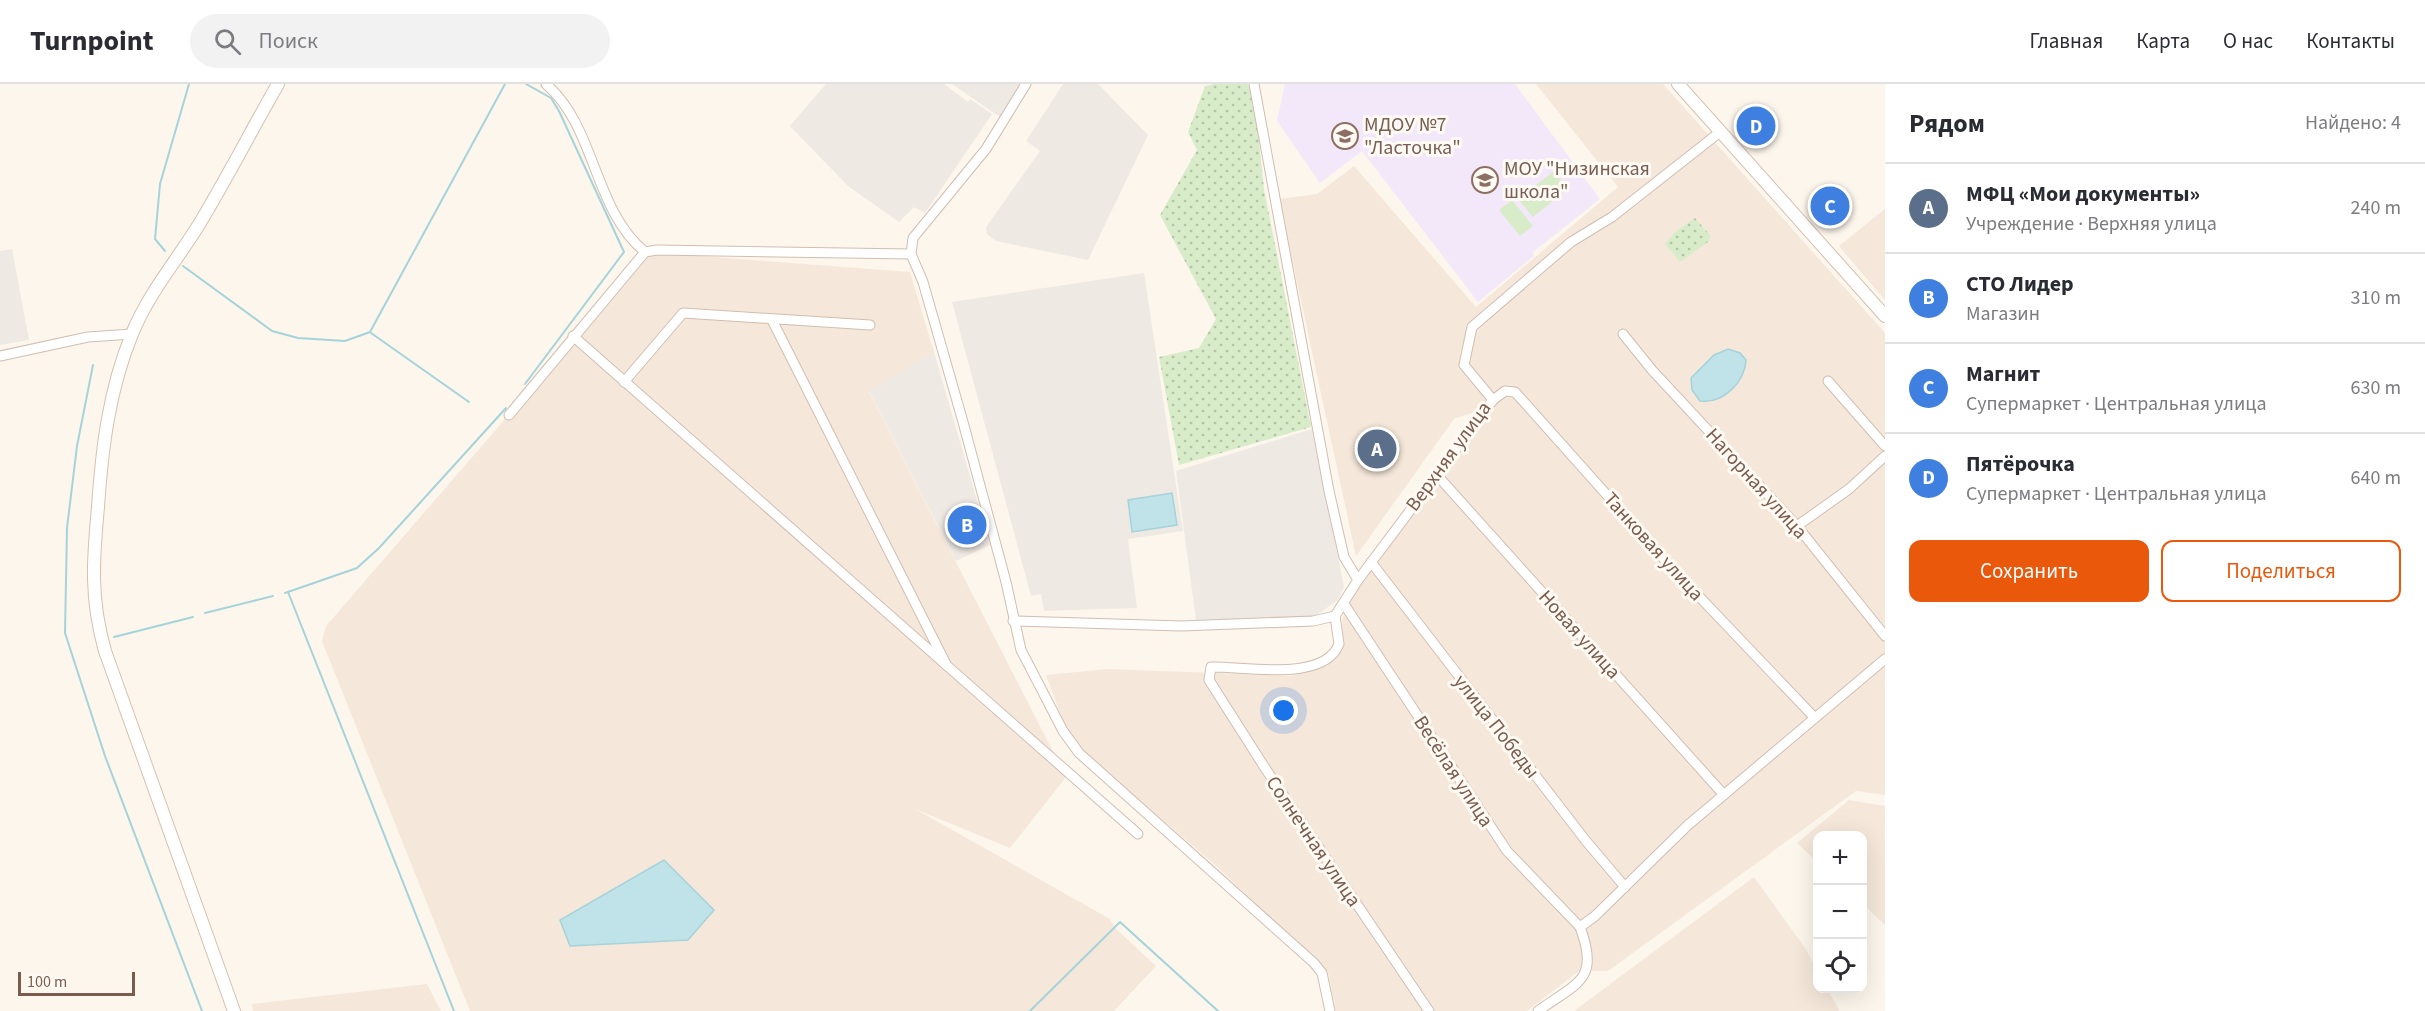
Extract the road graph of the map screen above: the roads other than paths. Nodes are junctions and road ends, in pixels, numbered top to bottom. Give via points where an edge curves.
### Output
1 (278, 84) edge
2 (546, 84) edge
3 (1026, 84) edge
4 (1254, 84) edge
5 (1678, 84) edge
6 (1720, 132) junction
7 (645, 252) junction
8 (911, 254) junction
9 (1885, 316) edge
10 (772, 320) junction
11 (870, 325) dead end
12 (132, 334) junction
13 (1623, 334) dead end
14 (573, 336) junction
15 (0, 356) edge
16 (1828, 381) dead end
17 (624, 382) junction
18 (1493, 400) junction
19 (509, 415) dead end
20 (1885, 446) edge
21 (1885, 456) edge
22 (1436, 474) junction
23 (1797, 526) junction
24 (1371, 562) junction
25 (1358, 580) junction
26 (1344, 604) junction
27 (1335, 616) junction
28 (1013, 621) junction
29 (1885, 636) edge
30 (1885, 659) edge
31 (949, 670) junction
32 (1813, 716) junction
33 (1724, 795) junction
34 (1138, 834) dead end
35 (1625, 887) junction
36 (1580, 927) junction
37 (234, 1011) edge
38 (1330, 1011) edge
39 (1429, 1011) edge
40 (1538, 1011) edge

1 - 12 street via 196,228 157,284
2 - 7 street via 568,109 619,225
3 - 8 street via 986,149 913,238
4 - 25 street via 1329,491 1344,557
5 - 6 street
6 - 9 street
6 - 18 street, Верхняя улица via 1612,217 1571,242 1472,327 1464,365
7 - 8 street via 657,249
7 - 14 street
8 - 28 street via 923,282 972,454
10 - 11 street
10 - 17 street via 683,313
10 - 31 street
12 - 15 street via 88,337
12 - 37 street via 118,371 103,439 94,607 105,651
13 - 23 street, Нагорная улица
14 - 17 street
14 - 19 street
16 - 20 street
17 - 31 street
18 - 22 street, Верхняя улица
18 - 32 street, Танковая улица via 1505,391 1515,392 1672,568
21 - 23 street via 1850,489
22 - 24 street, Верхняя улица
22 - 33 street, Новая улица
23 - 29 street, Нагорная улица
24 - 25 street, Верхняя улица
24 - 35 street, улица Победы
25 - 26 street, Верхняя улица
26 - 27 street, Верхняя улица
26 - 36 street, Весёлая улица via 1507,851
27 - 28 street via 1313,621 1181,626
27 - 39 street, Солнечная улица via 1339,644 1333,655 1319,664 1288,671 1211,667 1211,687
28 - 38 street via 1021,650 1063,731 1079,753 1314,963 1322,973
30 - 32 street
31 - 34 street
32 - 33 street
33 - 35 street
35 - 36 street
36 - 40 street via 1590,961 1584,977

